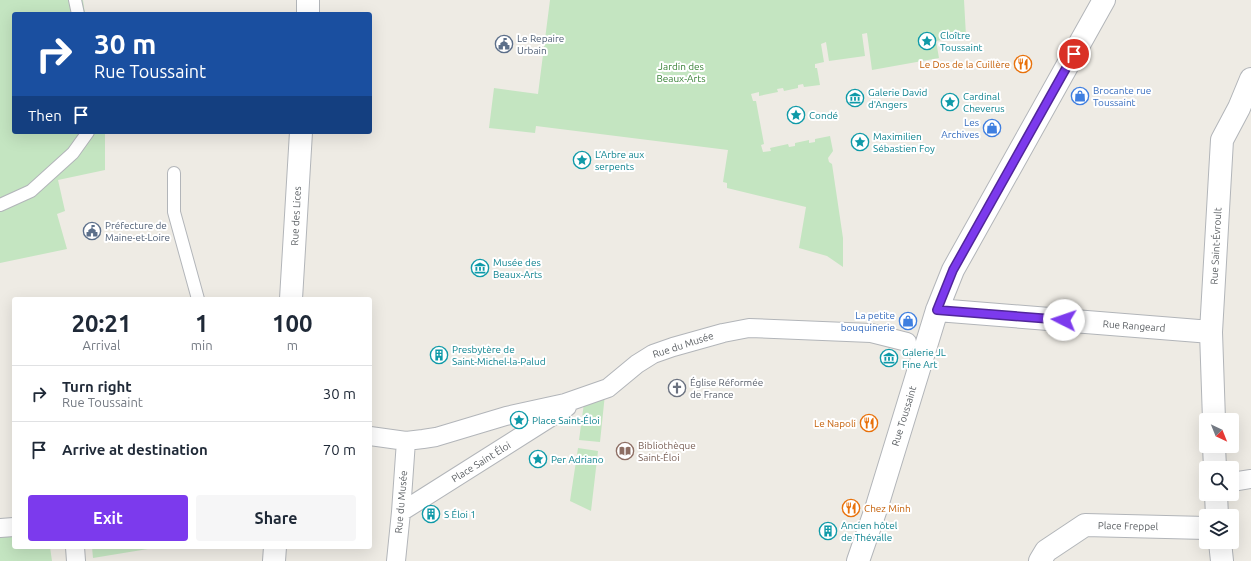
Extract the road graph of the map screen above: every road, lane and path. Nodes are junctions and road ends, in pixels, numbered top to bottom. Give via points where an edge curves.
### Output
1 (308, 0) edge
2 (1104, 0) edge
3 (308, 12) edge
4 (1251, 79) edge
5 (86, 134) edge
6 (301, 134) edge
7 (174, 173) dead end
8 (0, 205) edge
9 (197, 297) edge
10 (291, 297) edge
11 (937, 310) junction
12 (1211, 332) junction
13 (907, 342) dead end
14 (582, 398) junction
15 (1214, 413) edge
16 (372, 436) edge
17 (406, 440) junction
18 (1251, 479) edge
19 (1239, 481) edge
20 (401, 512) junction
21 (12, 527) edge
22 (0, 528) edge
23 (1199, 528) edge
24 (75, 549) edge
25 (275, 549) edge
26 (1221, 549) edge
27 (76, 561) edge
28 (274, 561) edge
29 (396, 561) edge
30 (858, 561) edge
31 (1040, 561) edge
32 (1222, 561) edge

1 - 3 street
2 - 11 street, Rue Toussaint via 953,270
4 - 12 street, Rue Saint-Évroult via 1222,140
5 - 8 lane via 73,152 31,191
6 - 10 street, Rue des Lices
7 - 9 lane via 174,212
11 - 12 street, Rue Rangeard
11 - 30 street, Rue Toussaint
12 - 15 street, Rue Saint-Évroult
13 - 14 street, Rue du Musée via 871,333 749,328 653,354 608,388
14 - 17 street, Rue du Musée via 436,436
14 - 20 street, Place Saint Éloi
16 - 17 street
17 - 20 street, Rue du Musée
18 - 19 street
20 - 29 street, Rue du Musée
21 - 22 street
23 - 31 street, Place Freppel via 1085,525 1046,551
24 - 27 street
25 - 28 street
26 - 32 street

